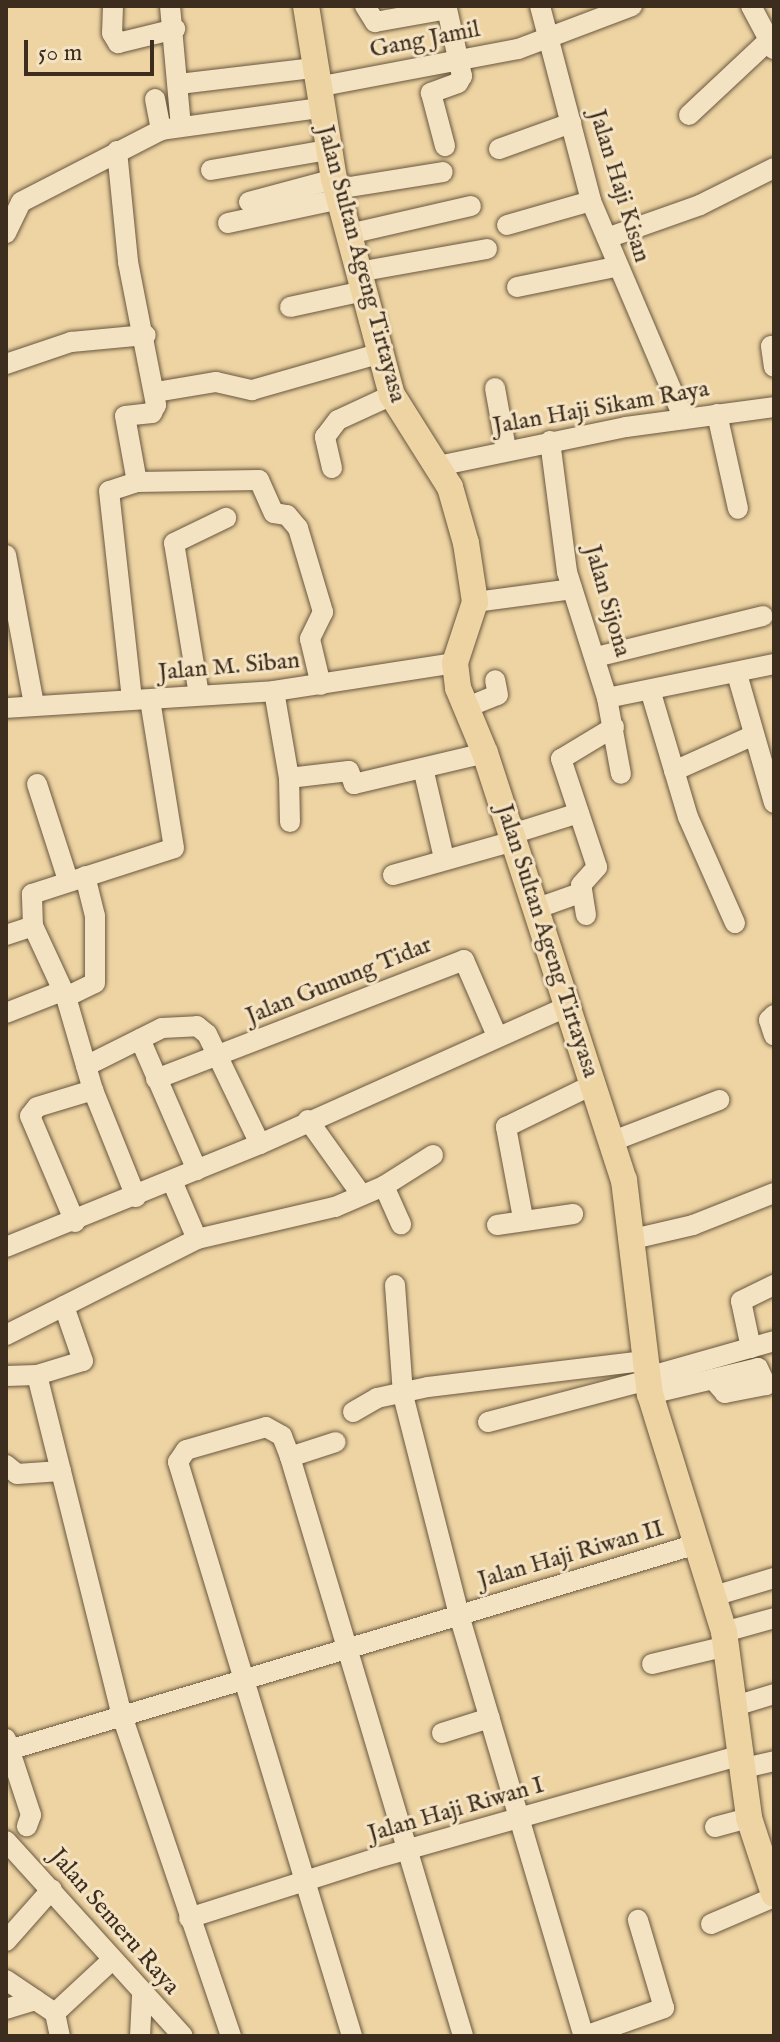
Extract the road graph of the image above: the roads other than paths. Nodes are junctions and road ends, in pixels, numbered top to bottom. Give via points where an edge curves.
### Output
1 (113, 6) edge
2 (170, 6) edge
3 (306, 6) edge
4 (365, 6) edge
5 (540, 6) edge
6 (632, 6) edge
7 (755, 9) edge
8 (175, 29) junction
9 (549, 40) junction
10 (770, 46) edge
11 (461, 61) junction
12 (179, 84) junction
13 (316, 88) junction
14 (155, 99) dead end
15 (689, 115) dead end
16 (571, 123) junction
17 (181, 126) junction
18 (161, 130) junction
19 (445, 146) dead end
20 (499, 149) dead end
21 (328, 150) junction
22 (117, 151) junction
23 (774, 168) edge
24 (211, 170) dead end
25 (443, 172) dead end
26 (337, 189) junction
27 (591, 201) junction
28 (249, 202) dead end
29 (471, 206) dead end
30 (228, 223) dead end
31 (507, 225) dead end
32 (6, 233) edge
33 (354, 233) junction
34 (607, 238) junction
35 (487, 249) dead end
36 (615, 267) junction
37 (361, 282) junction
38 (517, 287) dead end
39 (290, 307) dead end
40 (146, 335) junction
41 (771, 346) dead end
42 (381, 353) junction
43 (6, 364) edge
44 (774, 367) edge
45 (495, 388) dead end
46 (156, 392) junction
47 (392, 395) junction
48 (774, 407) edge
49 (717, 414) junction
50 (684, 419) junction
51 (550, 441) junction
52 (506, 449) junction
53 (438, 466) junction
54 (332, 468) dead end
55 (137, 482) junction
56 (738, 509) dead end
57 (226, 518) dead end
58 (6, 555) edge
59 (572, 589) junction
60 (475, 602) junction
61 (763, 616) dead end
62 (596, 657) junction
63 (455, 663) junction
64 (774, 664) edge
65 (737, 674) junction
66 (495, 680) dead end
67 (321, 685) junction
68 (274, 691) junction
69 (651, 693) junction
70 (199, 695) junction
71 (607, 698) junction
72 (141, 700) junction
73 (34, 704) junction
74 (6, 708) edge
75 (465, 708) junction
76 (614, 727) junction
77 (752, 736) junction
78 (485, 753) junction
79 (423, 768) junction
80 (674, 771) junction
81 (621, 774) dead end
82 (289, 778) junction
83 (37, 784) dead end
84 (774, 803) edge
85 (579, 813) junction
86 (290, 822) dead end
87 (513, 838) junction
88 (444, 858) junction
89 (393, 875) dead end
90 (76, 878) junction
91 (580, 893) junction
92 (535, 909) junction
93 (586, 915) dead end
94 (735, 923) dead end
95 (33, 926) junction
96 (6, 935) edge
97 (64, 994) junction
98 (569, 1006) junction
99 (6, 1013) edge
100 (774, 1015) edge
101 (774, 1035) edge
102 (497, 1036) junction
103 (140, 1039) junction
104 (217, 1059) junction
105 (86, 1066) junction
106 (156, 1079) junction
107 (594, 1084) junction
108 (93, 1090) junction
109 (719, 1100) dead end
110 (308, 1120) junction
111 (613, 1141) junction
112 (260, 1144) junction
113 (433, 1155) dead end
114 (197, 1170) junction
115 (172, 1181) junction
116 (384, 1186) junction
117 (774, 1193) edge
118 (361, 1194) junction
119 (136, 1197) junction
120 (573, 1214) dead end
121 (523, 1218) junction
122 (75, 1222) junction
123 (401, 1224) dead end
124 (497, 1225) dead end
125 (197, 1239) junction
126 (633, 1239) junction
127 (7, 1243) edge
128 (395, 1285) dead end
129 (774, 1285) edge
130 (64, 1306) junction
131 (6, 1335) edge
132 (774, 1341) edge
133 (751, 1348) junction
134 (37, 1375) junction
135 (6, 1376) edge
136 (647, 1378) junction
137 (713, 1379) dead end
138 (403, 1395) junction
139 (353, 1412) dead end
140 (488, 1422) dead end
141 (336, 1442) dead end
142 (290, 1457) junction
143 (6, 1465) edge
144 (61, 1471) junction
145 (697, 1544) junction
146 (774, 1578) edge
147 (714, 1596) junction
148 (459, 1615) junction
149 (774, 1618) edge
150 (726, 1639) junction
151 (348, 1646) junction
152 (652, 1664) dead end
153 (243, 1682) junction
154 (774, 1694) edge
155 (735, 1706) junction
156 (122, 1716) junction
157 (490, 1718) junction
158 (442, 1733) dead end
159 (8, 1745) edge
160 (774, 1761) edge
161 (739, 1762) junction
162 (749, 1818) junction
163 (520, 1819) junction
164 (27, 1826) dead end
165 (715, 1827) dead end
166 (7, 1845) edge
167 (405, 1851) junction
168 (306, 1883) junction
169 (52, 1889) junction
170 (774, 1896) edge
171 (189, 1918) junction
172 (638, 1920) dead end
173 (711, 1924) dead end
174 (6, 1941) edge
175 (111, 1961) junction
176 (6, 1980) edge
177 (142, 1996) junction
178 (36, 2000) junction
179 (6, 2009) edge
180 (55, 2013) junction
181 (166, 2029) edge
182 (60, 2036) edge
183 (140, 2036) edge
184 (183, 2036) edge
185 (231, 2036) edge
186 (352, 2036) edge
187 (463, 2036) edge
188 (584, 2036) edge

1 - 8 street via 112,33 118,43
2 - 8 street
3 - 13 main road, Jalan Sultan Ageng Tirtayasa
4 - 11 street via 375,22 446,7
5 - 9 street, Jalan Haji Kisan
6 - 9 street, Gang Jamil
7 - 10 street
8 - 12 street
9 - 11 street, Gang Jamil
9 - 16 street, Jalan Haji Kisan
10 - 15 street
11 - 13 street, Gang Jamil
11 - 19 street via 458,83 431,93
12 - 13 street
12 - 17 street
13 - 17 street
13 - 21 main road, Jalan Sultan Ageng Tirtayasa
14 - 18 street
16 - 20 street
16 - 27 street, Jalan Haji Kisan
17 - 18 street
18 - 22 street
21 - 24 street
21 - 26 main road, Jalan Sultan Ageng Tirtayasa
22 - 32 street via 21,202
22 - 40 street via 128,262
23 - 34 street via 700,205
25 - 26 street
26 - 28 street
26 - 30 street
26 - 33 main road, Jalan Sultan Ageng Tirtayasa
27 - 31 street
27 - 34 street, Jalan Haji Kisan
29 - 33 street
33 - 37 main road, Jalan Sultan Ageng Tirtayasa
34 - 36 street, Jalan Haji Kisan
35 - 37 street
36 - 38 street
36 - 50 street, Jalan Haji Kisan
37 - 39 street
37 - 42 main road, Jalan Sultan Ageng Tirtayasa
40 - 43 street via 71,342
40 - 46 street
41 - 44 street
42 - 46 street via 252,390 216,382
42 - 47 main road, Jalan Sultan Ageng Tirtayasa
45 - 52 street
46 - 55 street via 155,410 125,416
47 - 53 main road, Jalan Sultan Ageng Tirtayasa via 421,448
47 - 54 street via 338,420 325,437
48 - 49 street, Jalan Haji Sikam Raya
49 - 50 street, Jalan Haji Sikam Raya
49 - 56 street
50 - 51 street, Jalan Haji Sikam Raya
51 - 52 street, Jalan Haji Sikam Raya
51 - 59 street, Jalan Sijona
52 - 53 street, Jalan Haji Sikam Raya
53 - 60 main road, Jalan Sultan Ageng Tirtayasa via 450,487 466,543
55 - 67 street via 259,480 274,513 287,515 298,528 323,612 310,639
55 - 72 street via 109,491
57 - 70 street via 174,543
58 - 73 street
59 - 60 street
59 - 62 street, Jalan Sijona
60 - 63 main road, Jalan Sultan Ageng Tirtayasa
61 - 62 street
62 - 71 street, Jalan Sijona
63 - 67 street, Jalan M. Siban
63 - 75 main road, Jalan Sultan Ageng Tirtayasa
64 - 65 street
65 - 69 street
65 - 77 street
66 - 75 street via 498,695
67 - 68 street, Jalan M. Siban
68 - 70 street, Jalan M. Siban
68 - 82 street
69 - 71 street
69 - 80 street
70 - 72 street, Jalan M. Siban
71 - 76 street, Jalan Sijona
72 - 73 street, Jalan M. Siban
72 - 90 street via 174,848
73 - 74 street, Jalan M. Siban
75 - 78 main road, Jalan Sultan Ageng Tirtayasa
76 - 81 street, Jalan Sijona
76 - 85 street via 561,759
77 - 80 street
77 - 84 street
78 - 79 street
78 - 87 main road, Jalan Sultan Ageng Tirtayasa
79 - 82 street via 354,784 349,771
79 - 88 street
80 - 94 street via 688,817
82 - 86 street
83 - 90 street
85 - 87 street
85 - 91 street via 597,867
87 - 88 street
87 - 92 main road, Jalan Sultan Ageng Tirtayasa
88 - 89 street
90 - 95 street via 32,894
90 - 97 street via 95,916 95,983
91 - 92 street
91 - 93 street
92 - 98 main road, Jalan Sultan Ageng Tirtayasa
95 - 96 street
95 - 97 street
97 - 99 street
97 - 105 street
98 - 102 street
98 - 107 main road, Jalan Sultan Ageng Tirtayasa
100 - 101 street via 769,1020
102 - 104 street, Jalan Gunung Tidar via 464,960
102 - 110 street
103 - 104 street via 162,1028 197,1026 207,1034
103 - 105 street
103 - 106 street
104 - 106 street, Jalan Gunung Tidar
104 - 112 street
105 - 108 street
106 - 114 street
107 - 111 main road, Jalan Sultan Ageng Tirtayasa
107 - 121 street via 506,1127
108 - 119 street
108 - 122 street via 37,1107 30,1116
109 - 111 street
110 - 112 street
110 - 118 street
111 - 126 main road, Jalan Sultan Ageng Tirtayasa
112 - 114 street
113 - 116 street
114 - 115 street
115 - 119 street
115 - 125 street
116 - 118 street
116 - 123 street
117 - 126 street via 693,1225
118 - 125 street via 306,1217
119 - 122 street
120 - 121 street
121 - 124 street
122 - 127 street
125 - 130 street
126 - 136 main road, Jalan Sultan Ageng Tirtayasa
128 - 138 street
129 - 133 street via 741,1301
130 - 131 street
130 - 134 street via 83,1361
132 - 133 street
133 - 136 street
134 - 135 street
134 - 144 street
136 - 137 street
136 - 138 street
136 - 140 street
136 - 145 main road, Jalan Sultan Ageng Tirtayasa
138 - 139 street via 377,1398
138 - 148 street
141 - 142 street
142 - 151 street
142 - 153 street via 282,1436 266,1427 180,1454 186,1495
143 - 144 street via 17,1474
144 - 156 street
145 - 147 main road, Jalan Sultan Ageng Tirtayasa
145 - 148 street, Jalan Haji Riwan II
146 - 147 street
147 - 150 main road, Jalan Sultan Ageng Tirtayasa
148 - 151 street, Jalan Haji Riwan II
148 - 157 street
149 - 150 street
150 - 152 street
150 - 155 main road, Jalan Sultan Ageng Tirtayasa
151 - 153 street, Jalan Haji Riwan II
151 - 167 street
153 - 156 street, Jalan Haji Riwan II
153 - 168 street
154 - 155 street
155 - 161 main road, Jalan Sultan Ageng Tirtayasa
156 - 159 street, Jalan Haji Riwan II
156 - 171 street
157 - 158 street
157 - 163 street
159 - 164 street via 31,1815
160 - 161 street, Jalan Haji Riwan I
161 - 162 main road, Jalan Sultan Ageng Tirtayasa
161 - 163 street, Jalan Haji Riwan I
162 - 165 street
162 - 170 main road, Jalan Sultan Ageng Tirtayasa
163 - 167 street, Jalan Haji Riwan I
163 - 188 street
166 - 169 street, Jalan Semeru Raya
167 - 168 street, Jalan Haji Riwan I
167 - 187 street
168 - 171 street, Jalan Haji Riwan I
168 - 186 street
169 - 174 street
169 - 175 street, Jalan Semeru Raya
170 - 173 street
171 - 185 street
172 - 188 street via 664,2008
175 - 177 street, Jalan Semeru Raya
175 - 180 street
176 - 178 street
177 - 181 street, Jalan Semeru Raya
177 - 183 street
178 - 179 street
178 - 180 street
180 - 182 street
181 - 184 street, Jalan Semeru Raya

